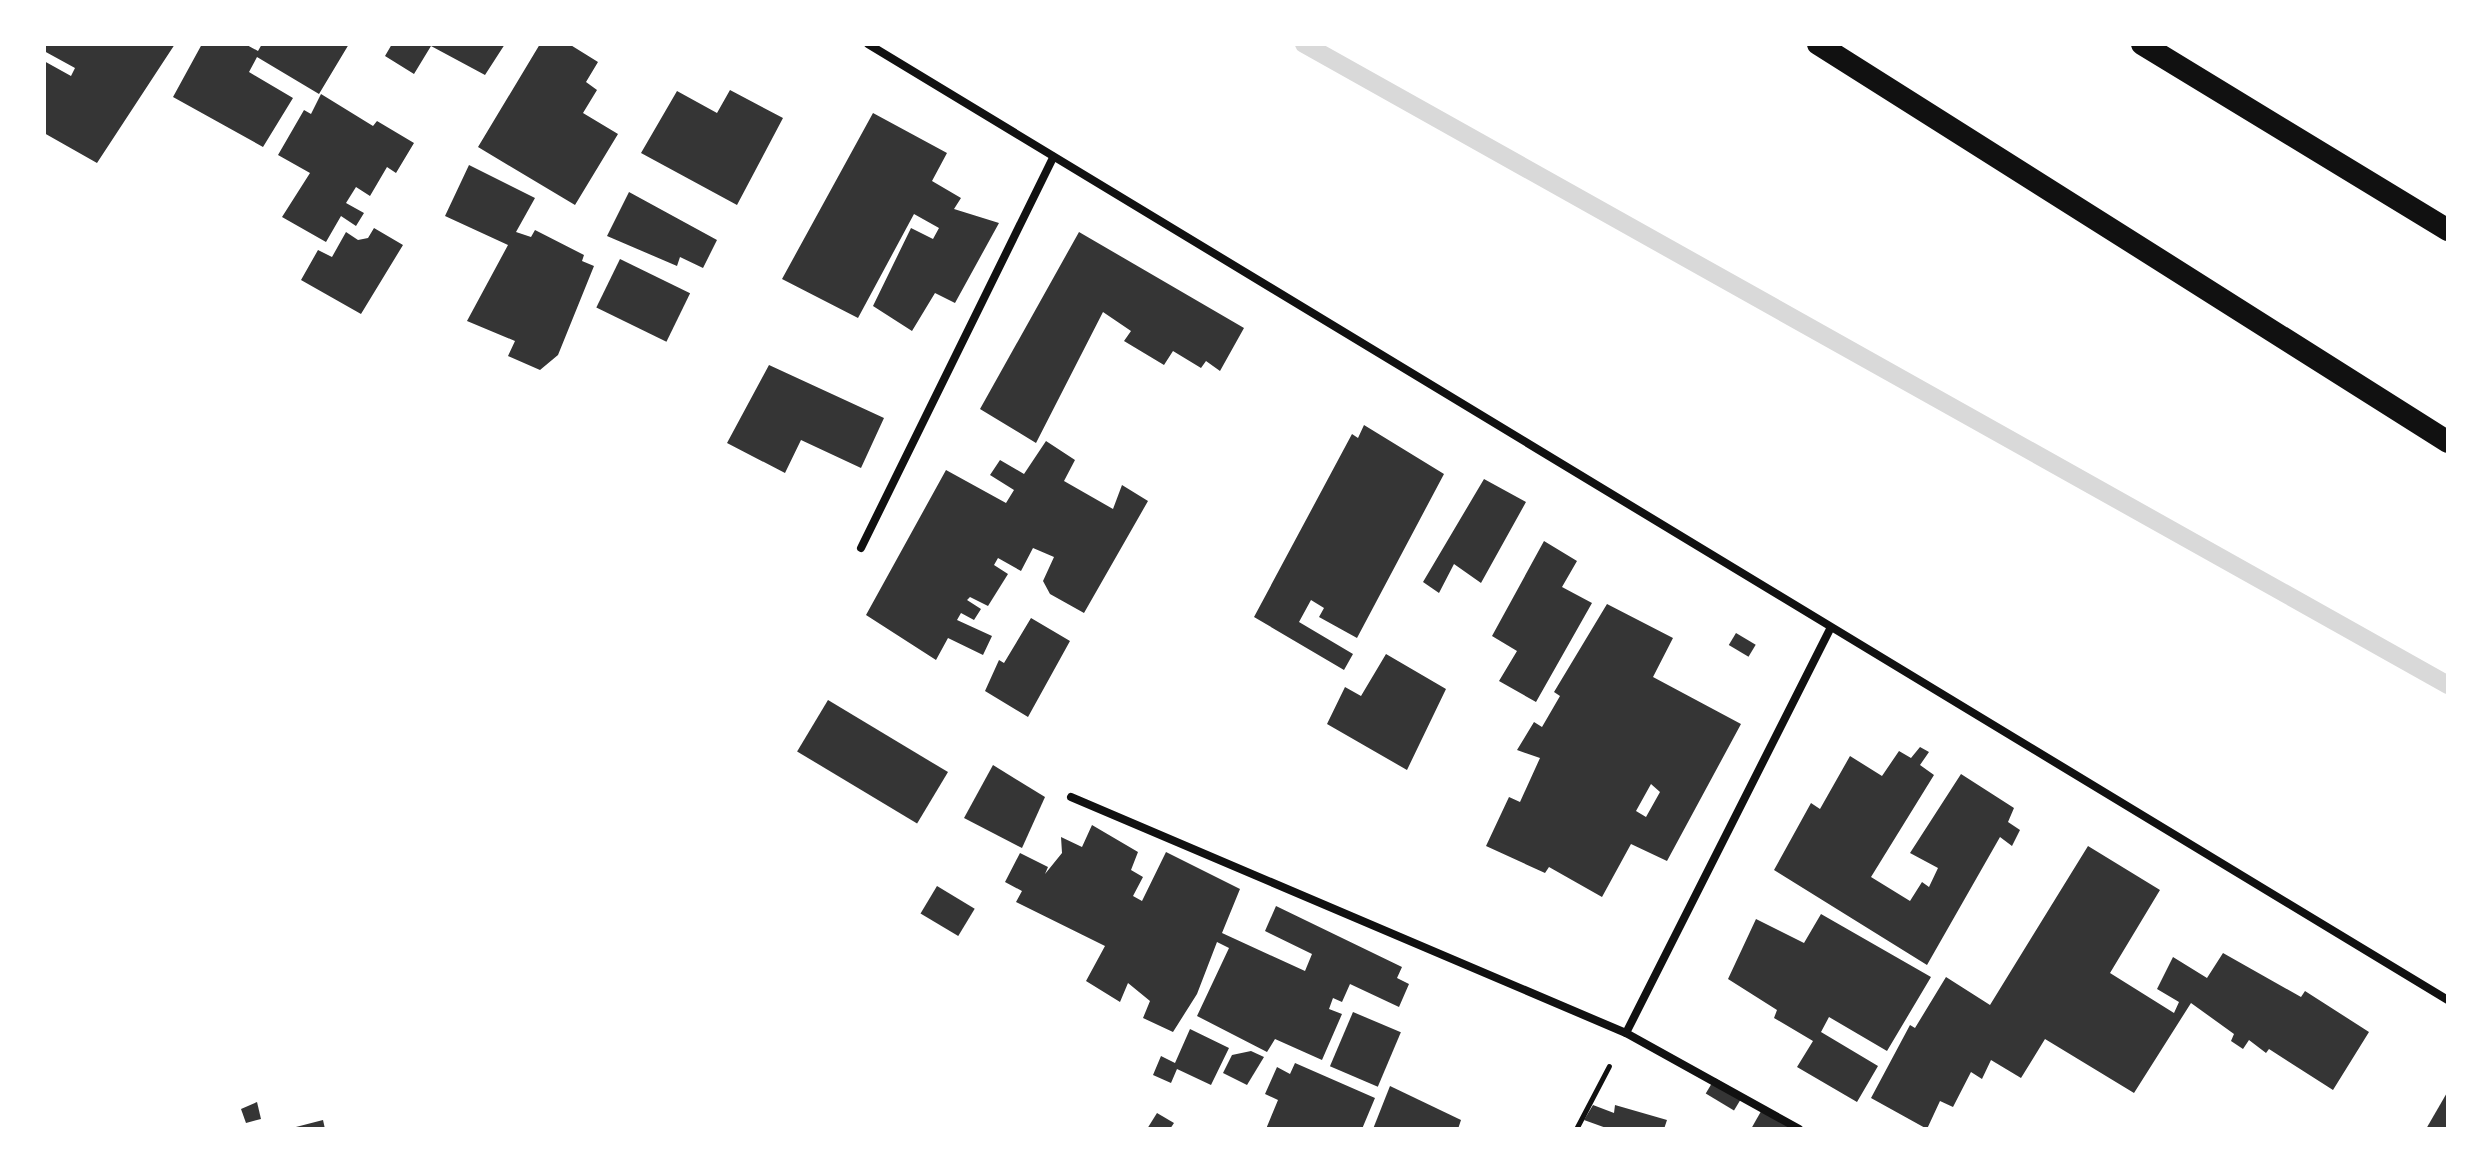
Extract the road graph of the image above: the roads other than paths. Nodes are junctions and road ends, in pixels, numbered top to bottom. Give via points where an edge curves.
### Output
1 (868, 44) edge
2 (1818, 44) edge
3 (2142, 44) edge
4 (1053, 157) junction
5 (2448, 230) edge
6 (2448, 442) edge
7 (861, 548) dead end
8 (1830, 629) junction
9 (1071, 797) dead end
10 (2448, 1000) edge
11 (1626, 1033) junction
12 (1799, 1129) edge

1 - 4 street
2 - 6 highway
3 - 5 highway
4 - 7 street
4 - 8 street
8 - 10 street
8 - 11 street
9 - 11 street
11 - 12 street

